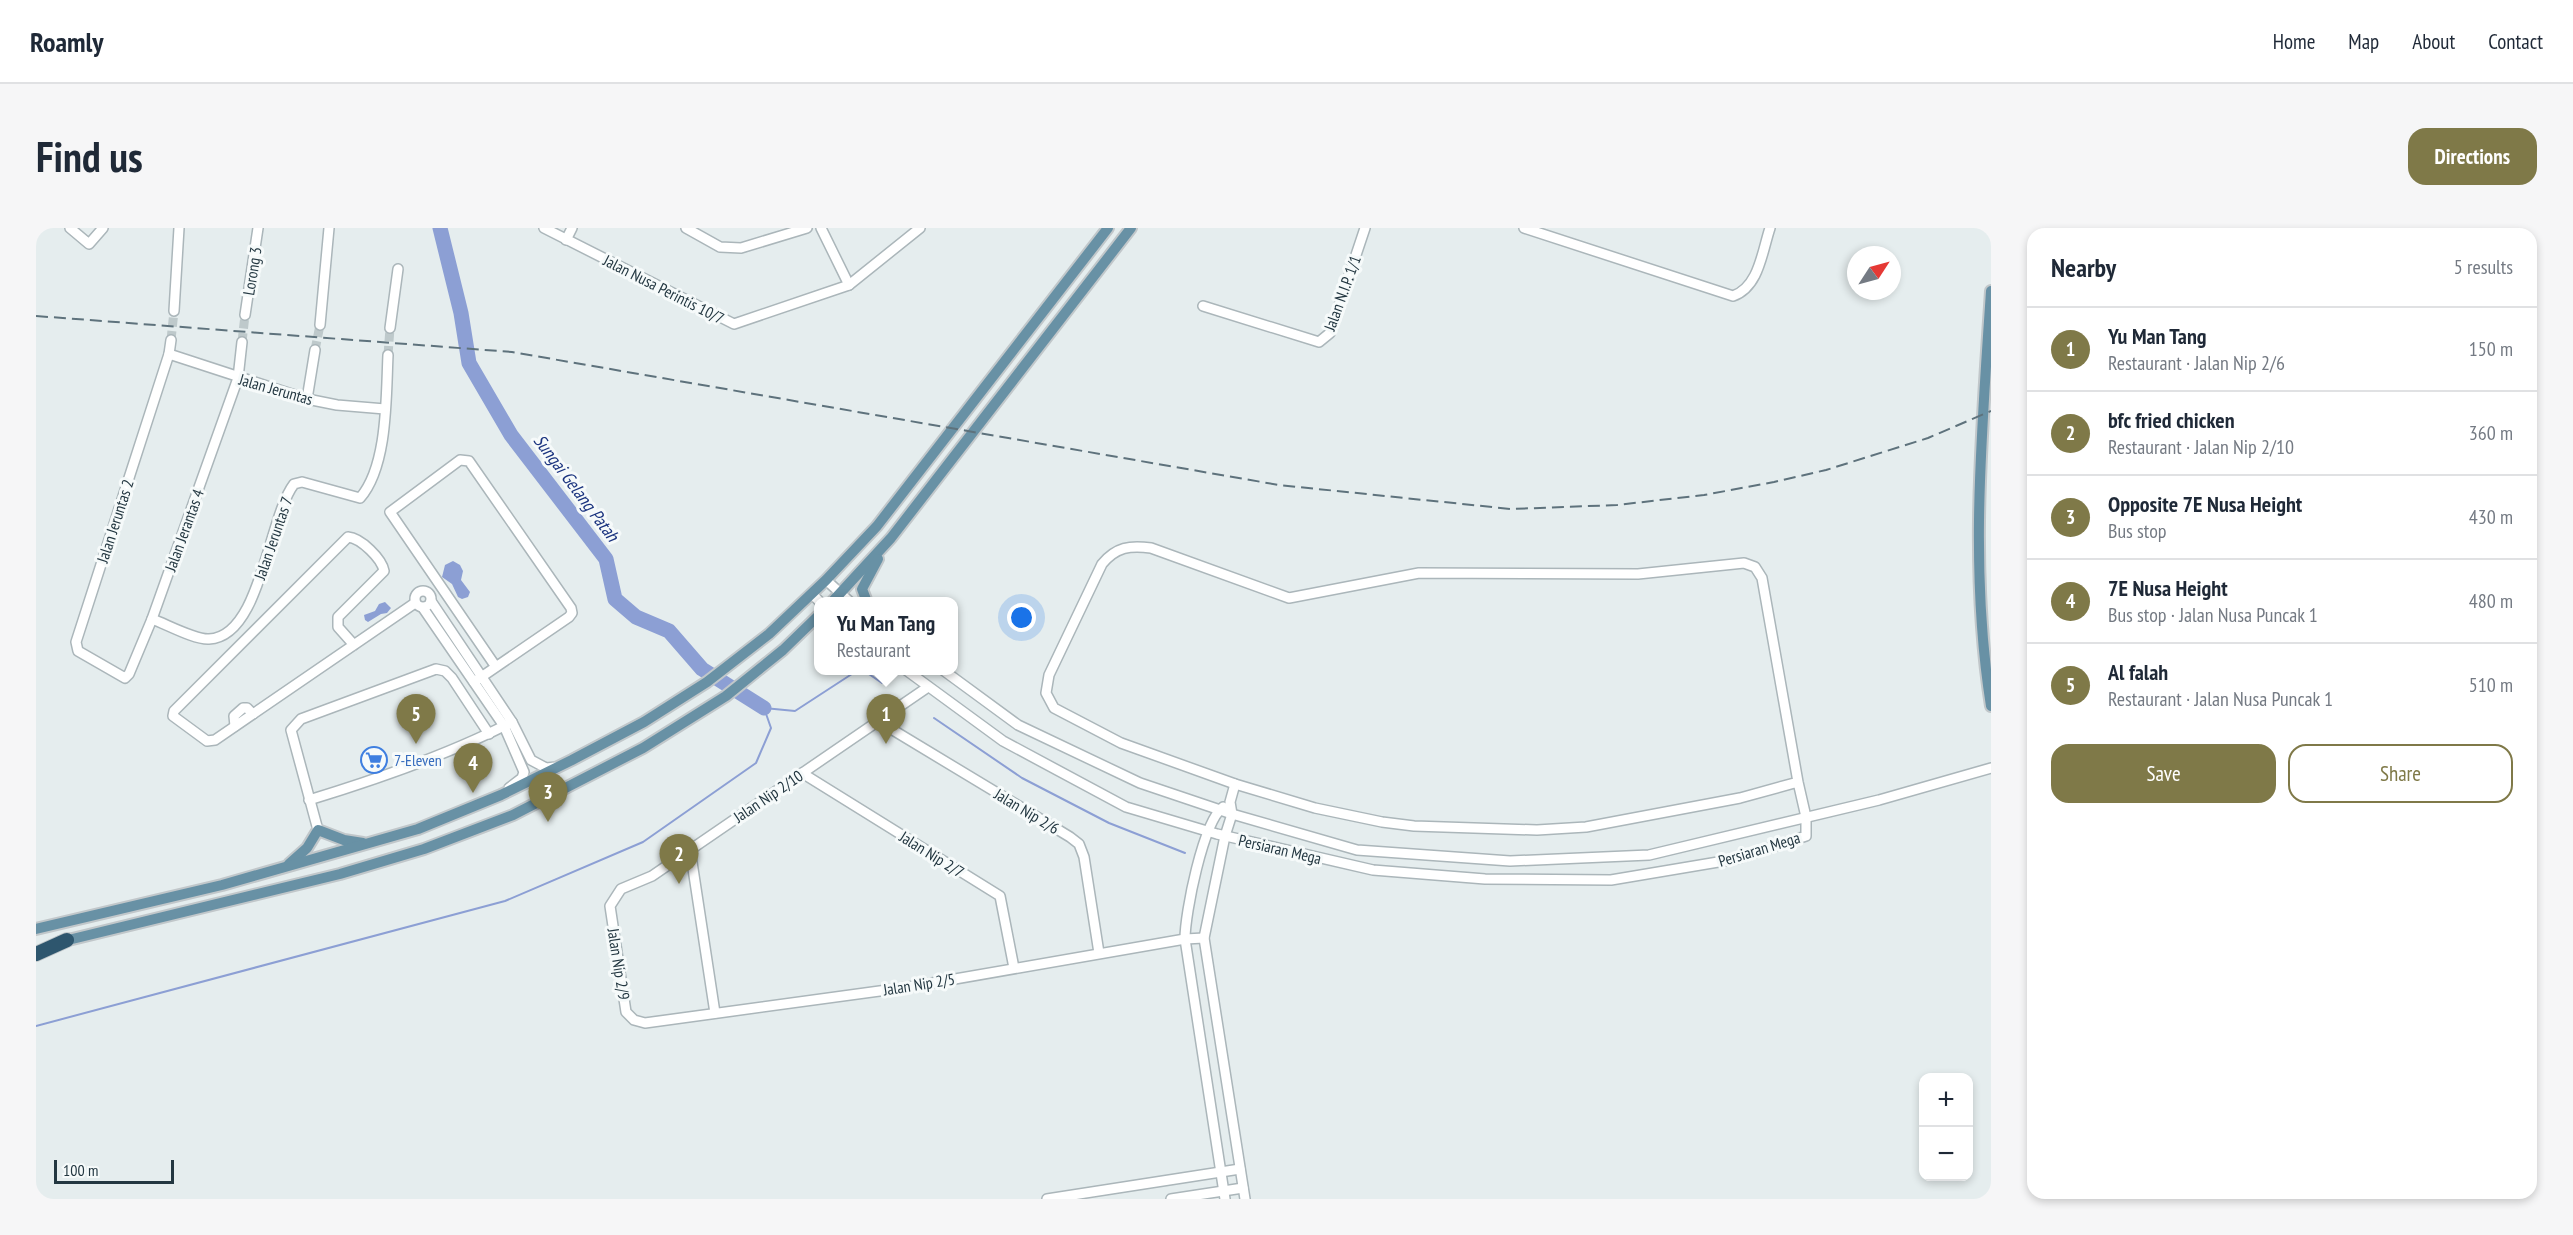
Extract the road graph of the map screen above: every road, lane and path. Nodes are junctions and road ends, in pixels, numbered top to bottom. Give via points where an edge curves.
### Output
1 (70, 228) edge
2 (103, 228) edge
3 (179, 228) edge
4 (258, 228) edge
5 (329, 228) edge
6 (544, 228) edge
7 (572, 228) edge
8 (686, 228) edge
9 (807, 228) edge
10 (821, 228) edge
11 (920, 228) edge
12 (1108, 228) edge
13 (1131, 228) edge
14 (1365, 228) edge
15 (1524, 228) edge
16 (1770, 228) edge
17 (566, 240) junction
18 (398, 269) dead end
19 (849, 285) junction
20 (1991, 291) edge
21 (1203, 306) dead end
22 (174, 311) tunnel mouth
23 (245, 315) tunnel mouth
24 (320, 325) tunnel mouth
25 (390, 328) tunnel mouth
26 (171, 340) tunnel mouth
27 (242, 342) tunnel mouth
28 (315, 350) tunnel mouth
29 (170, 354) junction
30 (388, 355) tunnel mouth
31 (238, 378) junction
32 (307, 399) junction
33 (385, 409) junction
34 (891, 538) junction
35 (826, 580) junction
36 (817, 597) edge
37 (835, 597) edge
38 (837, 597) edge
39 (865, 597) edge
40 (814, 600) edge
41 (152, 619) junction
42 (814, 621) edge
43 (814, 629) edge
44 (354, 645) junction
45 (783, 650) junction
46 (496, 667) junction
47 (912, 675) edge
48 (950, 675) edge
49 (125, 678) joint
50 (478, 679) junction
51 (928, 687) junction
52 (1991, 706) edge
53 (878, 721) junction
54 (508, 724) junction
55 (489, 734) junction
56 (558, 767) junction
57 (1991, 768) edge
58 (802, 772) junction
59 (1798, 782) junction
60 (1235, 784) junction
61 (501, 795) junction
62 (309, 800) junction
63 (1230, 802) junction
64 (1219, 810) junction
65 (1232, 814) junction
66 (1806, 816) junction
67 (318, 830) junction
68 (1207, 831) junction
69 (1225, 836) junction
70 (369, 844) junction
71 (690, 849) junction
72 (287, 866) junction
73 (610, 906) joint
74 (36, 929) edge
75 (1204, 938) junction
76 (1185, 939) junction
77 (67, 940) junction
78 (36, 947) edge
79 (1100, 953) junction
80 (36, 954) edge
81 (1014, 968) junction
82 (715, 1013) junction
83 (633, 1020) joint
84 (1240, 1170) junction
85 (1221, 1172) junction
86 (1243, 1188) junction
87 (1224, 1195) edge
88 (1047, 1199) edge
89 (1171, 1199) edge
90 (1245, 1199) edge

1 - 2 street via 89,244
3 - 22 street
4 - 23 street, Lorong 3
5 - 24 street
6 - 17 street, Jalan Nusa Perintis 10/7
7 - 17 street
8 - 9 street via 720,247 741,248
10 - 19 street
11 - 19 street, Jalan Nusa Perintis 10/7
12 - 35 main road via 877,526
13 - 34 main road
14 - 21 street, Jalan N.I.P. 1/1 via 1330,333 1319,342
15 - 16 street via 1733,296 1744,292 1753,282
17 - 19 street, Jalan Nusa Perintis 10/7 via 734,324
18 - 25 street
20 - 52 main road via 1978,512 1979,598
26 - 29 street, Jalan Jeruntas 2
27 - 31 street
28 - 32 street
29 - 31 street, Jalan Jeruntas
29 - 49 street, Jalan Jeruntas 2 via 76,642 78,651
30 - 33 street
31 - 32 street, Jalan Jeruntas
31 - 41 street, Jalan Jerantas 4
32 - 33 street, Jalan Jeruntas
33 - 41 street, Jalan Jeruntas 7 via 386,430 368,489 360,498 302,482 294,484 248,611 219,638 206,639
34 - 38 main road
34 - 39 main road via 862,590
35 - 36 main road
35 - 37 street
40 - 56 main road via 707,682 644,722
41 - 49 street, Jalan Jerantas 4
42 - 45 main road
43 - 45 main road
44 - 44 street via 338,627 338,618 384,571 357,539 348,537 173,716 207,741 215,740 235,726 234,716 243,708 253,714
44 - 50 street via 423,604
45 - 77 main road via 726,696 643,748 513,815 423,849 340,874
46 - 46 street via 569,617 571,608 469,461 460,460 390,512
46 - 50 street
47 - 51 street, Persiaran Mega
48 - 64 street, Persiaran Mega via 1018,725 1140,783
50 - 54 street
51 - 53 street, Jalan Nip 2/10
51 - 68 street, Persiaran Mega via 1003,741 1126,807
53 - 58 street, Jalan Nip 2/10
53 - 79 street, Jalan Nip 2/6 via 1079,844
54 - 55 street
54 - 56 street via 531,760 546,768
54 - 61 street via 524,772
55 - 62 street via 370,781
55 - 62 street via 452,678 436,669 295,724 291,730
56 - 61 main road
57 - 66 street
58 - 71 street, Jalan Nip 2/10
58 - 81 street, Jalan Nip 2/7 via 1000,896
59 - 60 street via 1616,823 1537,830 1382,822 1315,808
59 - 60 street via 1762,578 1750,564 1638,574 1419,573 1289,597 1150,548 1122,548 1102,564 1089,591 1049,675 1049,701 1067,717 1121,743
59 - 66 street
60 - 63 street
61 - 70 main road
62 - 67 street
63 - 64 street
63 - 65 street
64 - 65 street, Persiaran Mega
64 - 68 street
65 - 66 street, Persiaran Mega via 1357,850 1510,861 1649,855
65 - 69 street
66 - 69 street, Persiaran Mega via 1806,836 1799,840 1736,859 1611,880 1485,879 1373,870
67 - 70 main road
67 - 72 main road via 307,848
68 - 69 street, Persiaran Mega
68 - 76 street via 1185,918
69 - 75 street
70 - 72 main road
71 - 73 street, Jalan Nip 2/10 via 652,876 621,889
71 - 82 street
72 - 74 main road
73 - 83 street, Jalan Nip 2/9 via 626,1012
75 - 76 street, Jalan Nip 2/5
75 - 84 street
76 - 79 street, Jalan Nip 2/5
76 - 85 street
77 - 78 main road
77 - 80 highway
79 - 81 street, Jalan Nip 2/5
81 - 82 street, Jalan Nip 2/5 via 909,987
82 - 83 street, Jalan Nip 2/5 via 645,1023
84 - 85 street
84 - 86 street
85 - 87 street
85 - 88 street
86 - 87 street
86 - 90 street
87 - 89 street

